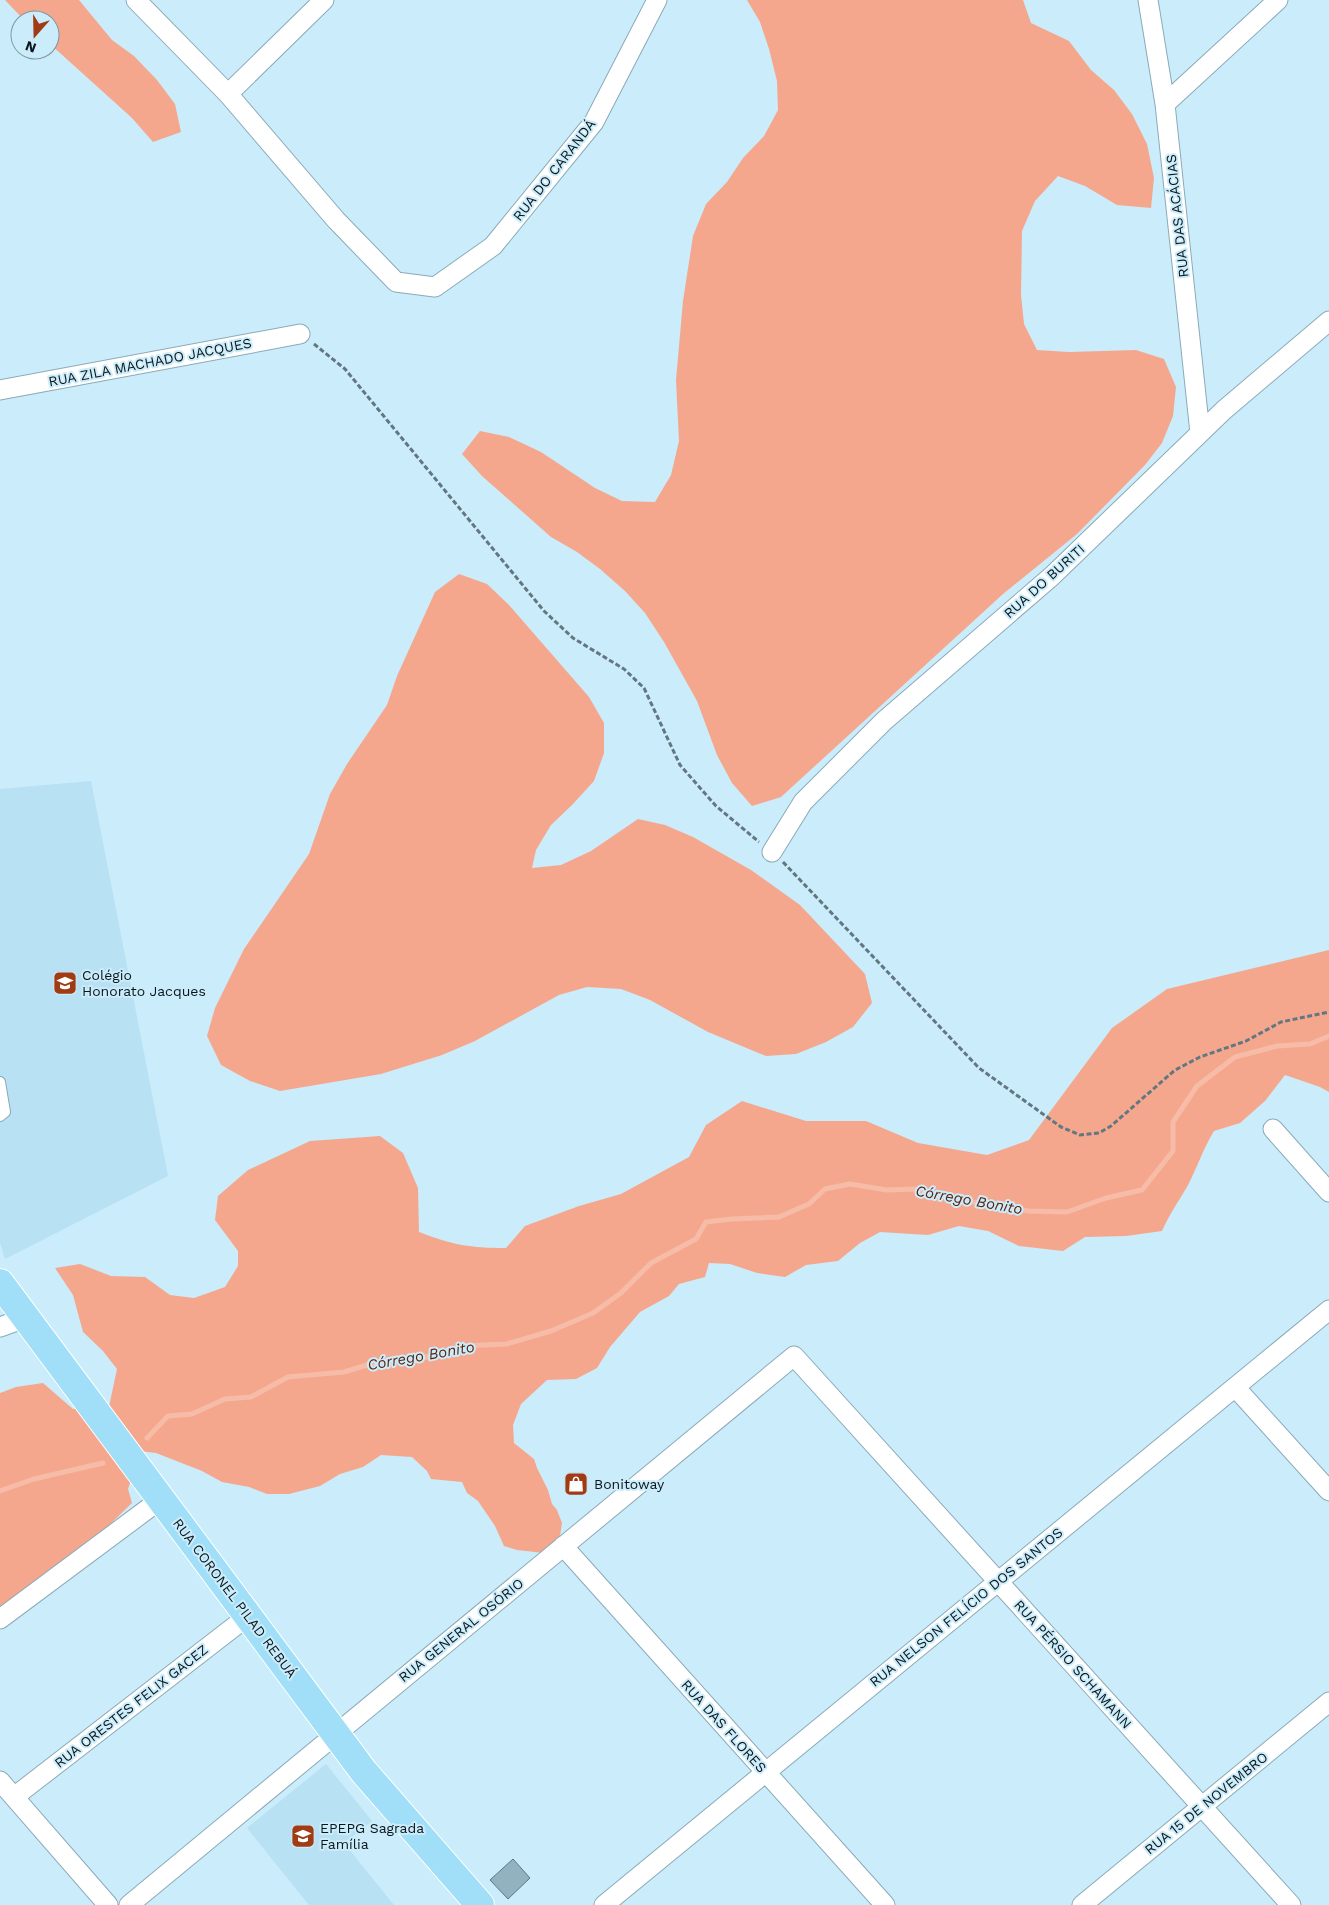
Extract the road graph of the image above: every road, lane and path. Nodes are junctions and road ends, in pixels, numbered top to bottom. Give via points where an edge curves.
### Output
1 (136, 0) edge
2 (324, 0) edge
3 (657, 0) edge
4 (1148, 0) edge
5 (1278, 0) edge
6 (228, 94) junction
7 (1165, 104) junction
8 (1329, 321) edge
9 (300, 334) dead end
10 (0, 390) edge
11 (1200, 433) junction
12 (772, 852) dead end
13 (0, 1082) edge
14 (0, 1116) edge
15 (1273, 1129) dead end
16 (1329, 1192) edge
17 (0, 1283) edge
18 (1329, 1310) edge
19 (25, 1318) junction
20 (0, 1327) edge
21 (794, 1356) joint
22 (1235, 1387) junction
23 (1329, 1492) edge
24 (161, 1499) junction
25 (563, 1546) junction
26 (998, 1581) junction
27 (248, 1616) junction
28 (0, 1619) edge
29 (1329, 1702) edge
30 (336, 1733) junction
31 (766, 1772) junction
32 (0, 1781) edge
33 (14, 1797) junction
34 (1202, 1807) junction
35 (108, 1905) edge
36 (129, 1905) edge
37 (480, 1905) edge
38 (604, 1905) edge
39 (885, 1905) edge
40 (1082, 1905) edge
41 (1290, 1905) edge

1 - 6 street
2 - 6 street
3 - 6 street, RUA DO CARANDÁ via 594,122 493,246 435,287 396,282 336,220
4 - 7 street, RUA DAS ACÁCIAS
5 - 7 street
7 - 11 street, RUA DAS ACÁCIAS
8 - 11 street, RUA DO BURITI
9 - 10 street, RUA ZILA MACHADO JACQUES
11 - 12 street, RUA DO BURITI via 1052,576 884,721 803,802
13 - 14 lane via 4,1112
15 - 16 street
17 - 19 main road, RUA CORONEL PILAD REBUÁ
18 - 22 street, RUA NELSON FELÍCIO DOS SANTOS
19 - 20 street
19 - 24 main road, RUA CORONEL PILAD REBUÁ
21 - 25 street, RUA GENERAL OSÓRIO
21 - 26 street, RUA PÉRSIO SCHAMANN
22 - 23 street
22 - 26 street, RUA NELSON FELÍCIO DOS SANTOS
24 - 27 main road, RUA CORONEL PILAD REBUÁ
24 - 28 street
25 - 30 street, RUA GENERAL OSÓRIO
25 - 31 street, RUA DAS FLORES
26 - 31 street, RUA NELSON FELÍCIO DOS SANTOS
26 - 34 street, RUA PÉRSIO SCHAMANN
27 - 30 main road, RUA CORONEL PILAD REBUÁ
27 - 33 street, RUA ORESTES FELIX GACEZ
29 - 34 street, RUA 15 DE NOVEMBRO
30 - 36 street, RUA GENERAL OSÓRIO
30 - 37 main road, RUA CORONEL PILAD REBUÁ via 364,1772
31 - 38 street, RUA NELSON FELÍCIO DOS SANTOS
31 - 39 street, RUA DAS FLORES
32 - 33 street
33 - 35 street
34 - 40 street, RUA 15 DE NOVEMBRO
34 - 41 street, RUA PÉRSIO SCHAMANN

